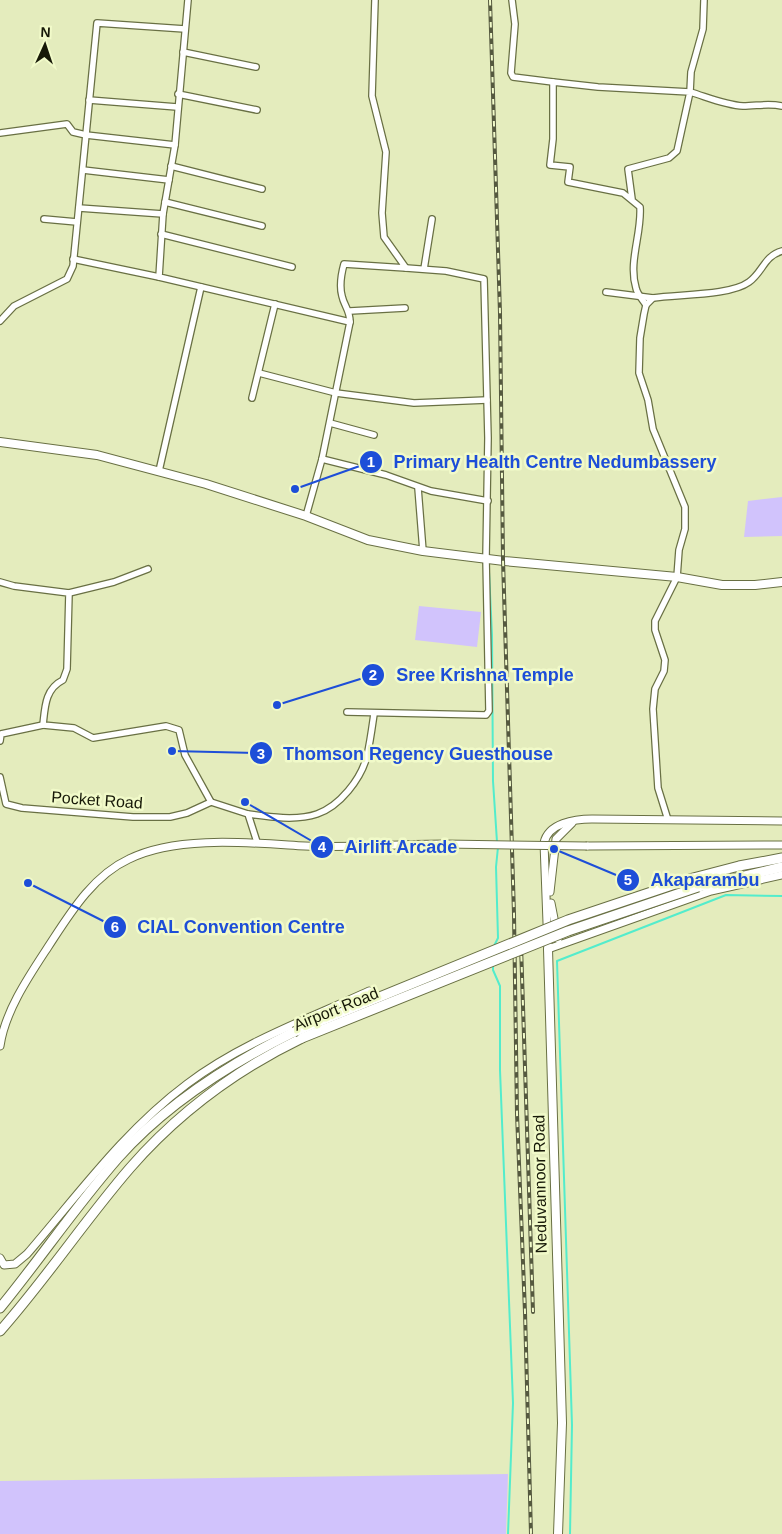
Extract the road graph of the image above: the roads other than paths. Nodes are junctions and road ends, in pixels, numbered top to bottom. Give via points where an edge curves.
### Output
1 (188, 0) edge
2 (375, 0) edge
3 (512, 0) edge
4 (704, 0) edge
5 (186, 29) junction
6 (183, 52) junction
7 (256, 67) dead end
8 (553, 82) junction
9 (690, 92) junction
10 (178, 94) junction
11 (89, 100) junction
12 (782, 106) edge
13 (177, 108) junction
14 (257, 110) dead end
15 (0, 132) edge
16 (86, 135) junction
17 (174, 145) junction
18 (171, 166) junction
19 (82, 170) junction
20 (169, 180) junction
21 (262, 190) dead end
22 (632, 199) junction
23 (165, 202) junction
24 (79, 208) junction
25 (163, 214) junction
26 (44, 219) dead end
27 (432, 220) dead end
28 (77, 222) junction
29 (262, 226) dead end
30 (162, 234) junction
31 (782, 251) edge
32 (73, 259) junction
33 (292, 267) dead end
34 (406, 268) junction
35 (424, 269) junction
36 (159, 277) junction
37 (201, 287) junction
38 (606, 292) dead end
39 (640, 295) junction
40 (653, 298) junction
41 (275, 304) junction
42 (646, 305) junction
43 (405, 308) dead end
44 (350, 311) junction
45 (0, 321) edge
46 (350, 322) junction
47 (260, 373) junction
48 (336, 393) junction
49 (252, 398) dead end
50 (487, 400) junction
51 (330, 423) junction
52 (374, 435) dead end
53 (0, 442) edge
54 (322, 459) junction
55 (159, 470) junction
56 (418, 488) junction
57 (488, 501) junction
58 (306, 516) junction
59 (423, 551) junction
60 (486, 558) junction
61 (148, 569) dead end
62 (677, 577) junction
63 (0, 582) edge
64 (782, 582) edge
65 (69, 593) junction
66 (347, 712) dead end
67 (374, 714) junction
68 (43, 726) junction
69 (0, 741) edge
70 (0, 777) edge
71 (211, 802) junction
72 (248, 814) junction
73 (576, 819) junction
74 (668, 820) junction
75 (782, 821) edge
76 (257, 842) junction
77 (782, 845) edge
78 (782, 858) edge
79 (782, 867) edge
80 (548, 875) junction
81 (782, 875) edge
82 (559, 944) junction
83 (548, 949) junction
84 (369, 991) dead end
85 (0, 1046) edge
86 (0, 1258) edge
87 (3, 1298) edge
88 (0, 1308) edge
89 (0, 1331) edge
90 (558, 1534) edge

1 - 5 street
2 - 34 street via 372,96 386,152 382,213 384,237
3 - 8 street via 515,24 512,77
4 - 9 street via 703,29
5 - 6 street
5 - 11 street via 97,23
6 - 7 street
6 - 10 street
8 - 9 street
8 - 22 street via 550,165 570,167 568,182 623,193
9 - 12 street via 730,104
9 - 22 street via 677,151 669,158 628,169
10 - 13 street
10 - 14 street
11 - 13 street
11 - 16 street
13 - 17 street
15 - 16 street via 67,124 73,132
16 - 17 street
16 - 19 street
17 - 18 street
18 - 20 street
18 - 21 street
19 - 20 street
19 - 24 street
20 - 23 street
22 - 39 street via 640,207 634,264 636,289
23 - 25 street
23 - 29 street
24 - 25 street
24 - 28 street
25 - 30 street
26 - 28 street
27 - 35 street
28 - 32 street
30 - 33 street
30 - 36 street
31 - 40 street via 766,259 749,283 697,296
32 - 36 street
32 - 45 street via 67,279 14,306
34 - 35 street
34 - 44 street via 344,264 340,279 342,297
35 - 50 street via 484,279
36 - 37 street
37 - 41 street
37 - 55 street
38 - 39 street
39 - 40 street
39 - 42 street
40 - 42 street
41 - 46 street
41 - 47 street
42 - 62 street via 640,338 639,373 653,429 685,507
43 - 44 street
44 - 46 street
46 - 48 street
47 - 48 street
47 - 49 street
48 - 50 street via 414,403
48 - 51 street
50 - 57 street
51 - 52 street
51 - 54 street
53 - 55 main road via 97,455
54 - 56 street via 386,474
54 - 58 street
55 - 58 main road
56 - 57 street
56 - 59 street
57 - 60 street
58 - 59 main road via 368,540
59 - 60 main road
60 - 62 main road
60 - 67 street via 488,714
61 - 65 street via 114,582
62 - 64 main road via 722,585 755,586
62 - 74 street via 655,621 666,660 655,688 653,709 658,788
63 - 65 street
65 - 68 street via 67,669 63,680 54,685 47,696
66 - 67 street
67 - 72 street via 366,758 354,783 338,801 318,814 268,817
68 - 69 street via 7,731 1,734
68 - 71 street via 74,728 94,738 166,726 179,730 185,755
70 - 71 street, Pocket Road via 6,804 22,808 170,817
71 - 72 street
72 - 76 street
73 - 74 street
73 - 80 street via 556,839
73 - 80 street, Neduvannoor Road via 547,834 543,852
74 - 75 street
76 - 77 street, bridge via 306,846
76 - 85 street via 148,851 109,872 73,908 34,969 14,1006
78 - 87 main road, Airport Road, bridge via 693,878 568,920 261,1048 195,1089 145,1130 118,1158
79 - 89 main road, Airport Road, bridge via 698,887 568,931 302,1038 266,1056 208,1095 131,1167
80 - 82 street via 551,911
80 - 83 street, Neduvannoor Road
81 - 82 street via 711,891
82 - 83 street
83 - 90 main road, Neduvannoor Road via 562,1423
84 - 86 street via 236,1053 188,1083 119,1145 27,1254 14,1264 4,1265
87 - 88 main road, Airport Road

